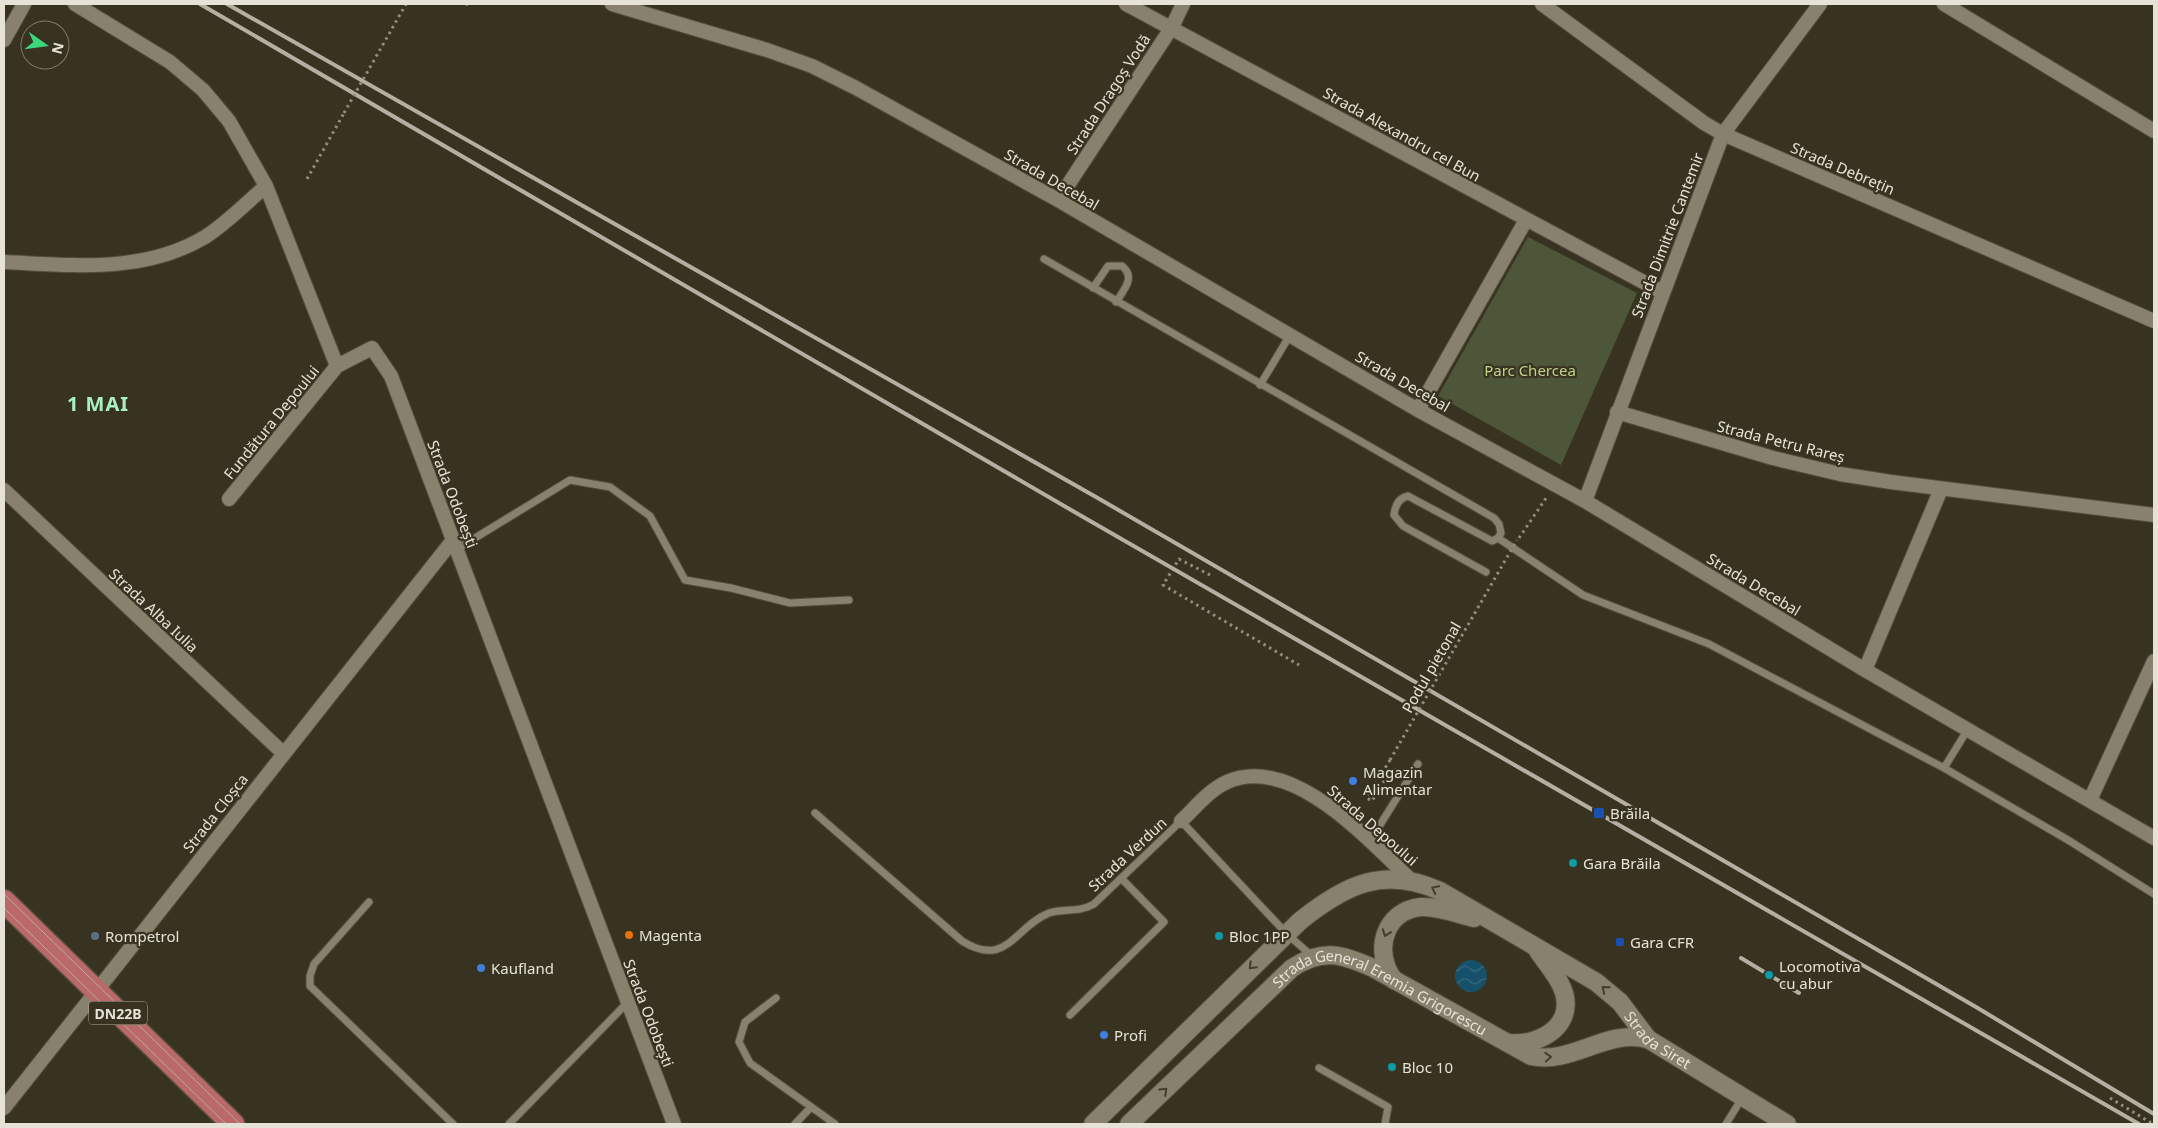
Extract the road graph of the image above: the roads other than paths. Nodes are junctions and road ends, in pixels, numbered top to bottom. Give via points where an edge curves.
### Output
1 (24, 4) edge
2 (75, 4) edge
3 (612, 4) edge
4 (1126, 4) edge
5 (1183, 4) edge
6 (1542, 4) edge
7 (1820, 4) edge
8 (1944, 4) edge
9 (1172, 27) junction
10 (4, 40) edge
11 (2154, 131) edge
12 (1723, 134) junction
13 (266, 186) junction
14 (1058, 200) junction
15 (1526, 220) junction
16 (1044, 259) dead end
17 (4, 262) edge
18 (1094, 288) junction
19 (1662, 292) junction
20 (1116, 302) junction
21 (2154, 321) edge
22 (1290, 335) junction
23 (337, 366) junction
24 (1260, 385) junction
25 (1418, 410) junction
26 (1617, 412) junction
27 (1941, 489) junction
28 (4, 490) edge
29 (229, 499) dead end
30 (1585, 501) junction
31 (2154, 515) edge
32 (1498, 538) junction
33 (455, 545) junction
34 (1486, 572) dead end
35 (849, 600) dead end
36 (2154, 661) edge
37 (1865, 670) junction
38 (1968, 728) junction
39 (283, 753) junction
40 (1418, 764) dead end
41 (1944, 768) junction
42 (2090, 800) junction
43 (815, 813) dead end
44 (1181, 821) junction
45 (2154, 838) edge
46 (1370, 841) junction
47 (1121, 878) junction
48 (1412, 881) junction
49 (2154, 894) edge
50 (1329, 900) joint
51 (4, 901) edge
52 (369, 902) dead end
53 (1491, 922) junction
54 (1286, 933) junction
55 (1536, 948) junction
56 (1313, 957) junction
57 (1396, 982) junction
58 (96, 991) junction
59 (776, 998) dead end
60 (627, 1003) junction
61 (1070, 1015) dead end
62 (1648, 1039) junction
63 (1503, 1043) junction
64 (1319, 1068) dead end
65 (1742, 1098) junction
66 (4, 1108) edge
67 (811, 1108) junction
68 (233, 1124) edge
69 (453, 1124) edge
70 (509, 1124) edge
71 (674, 1124) edge
72 (795, 1124) edge
73 (835, 1124) edge
74 (1094, 1124) edge
75 (1129, 1124) edge
76 (1385, 1124) edge
77 (1726, 1124) edge
78 (1787, 1124) edge

1 - 10 street
2 - 13 street via 170,62 203,90 228,121
3 - 14 street, Strada Decebal via 812,66
4 - 9 street, Strada Alexandru cel Bun
5 - 9 street, Strada Dragoș Vodă
6 - 12 street, Strada Debrețin
7 - 12 street, Strada Dimitrie Cantemir
8 - 11 street
9 - 14 street, Strada Dragoș Vodă
9 - 15 street, Strada Alexandru cel Bun
12 - 19 street, Strada Dimitrie Cantemir
12 - 21 street, Strada Debrețin
13 - 17 street via 206,236 166,254 112,265
13 - 23 street
14 - 22 street, Strada Decebal
15 - 19 street, Strada Alexandru cel Bun
15 - 25 street
16 - 18 lane
18 - 20 lane
18 - 20 lane via 1108,266 1122,266 1128,272 1129,280
19 - 26 street, Strada Dimitrie Cantemir
20 - 24 lane
22 - 24 lane
22 - 25 street, Strada Decebal
23 - 29 street, Fundătura Depoului
23 - 33 street, Strada Odobești via 372,348 391,376
24 - 32 lane via 1494,518 1501,528
25 - 30 street, Strada Decebal
26 - 27 street, Strada Petru Rareș via 1840,474
26 - 30 street, Strada Dimitrie Cantemir
27 - 31 street, Strada Petru Rareș
27 - 37 street
28 - 39 street, Strada Alba Iulia
30 - 37 street, Strada Decebal
32 - 34 lane via 1492,541 1485,538 1408,496 1398,501 1395,509 1394,515 1403,526
32 - 41 lane via 1583,595 1716,647
33 - 35 lane via 570,480 610,487 650,516 685,580 790,603
33 - 39 street, Strada Cloșca
33 - 60 street, Strada Odobești
36 - 42 street
37 - 38 street, Strada Decebal
38 - 41 lane
38 - 42 street, Strada Decebal
39 - 58 street, Strada Cloșca
40 - 46 lane
41 - 49 lane
42 - 45 street, Strada Decebal
43 - 47 lane, Strada Verdun via 974,949 995,950 1007,945 1048,914 1086,909
44 - 46 street, Strada Depoului via 1220,786 1237,778 1260,778 1283,782 1313,795
44 - 47 lane, Strada Verdun
44 - 54 lane, Strada Verdun
46 - 48 street, Strada Depoului
47 - 61 lane via 1164,922
48 - 50 street, Strada Siret via 1387,879 1370,882
53 -> 48 street, Strada Siret via 1440,892
50 - 54 street, Strada General Eremia Grigorescu
51 - 58 main road, DN22B
52 - 69 lane via 314,964 310,986
53 - 55 street, Strada Siret
53 -> 57 street, Strada Siret via 1424,907 1412,908 1397,916 1386,930 1382,950 1386,970
54 - 56 lane, Strada Verdun
54 -> 74 street, Strada General Eremia Grigorescu
62 -> 55 street, Strada Siret via 1620,1002 1596,982
55 - 63 street, Strada Siret via 1562,989 1565,998 1563,1013 1556,1027 1540,1040
56 - 57 street, Strada General Eremia Grigorescu via 1329,955 1351,959
75 -> 56 street, Strada General Eremia Grigorescu via 1292,968
57 - 63 street, Strada General Eremia Grigorescu
58 - 66 street, Strada Cloșca
58 - 68 main road, DN22B
59 - 67 lane via 745,1022 739,1042 750,1063
60 - 70 lane
60 - 71 street, Strada Odobești
63 -> 62 street, Strada General Eremia Grigorescu via 1521,1053 1540,1058 1560,1056 1617,1038 1636,1036
62 - 65 street, Strada Siret
64 - 76 lane via 1388,1107
65 - 77 lane
65 - 78 street, Strada Siret
67 - 72 lane
67 - 73 lane

